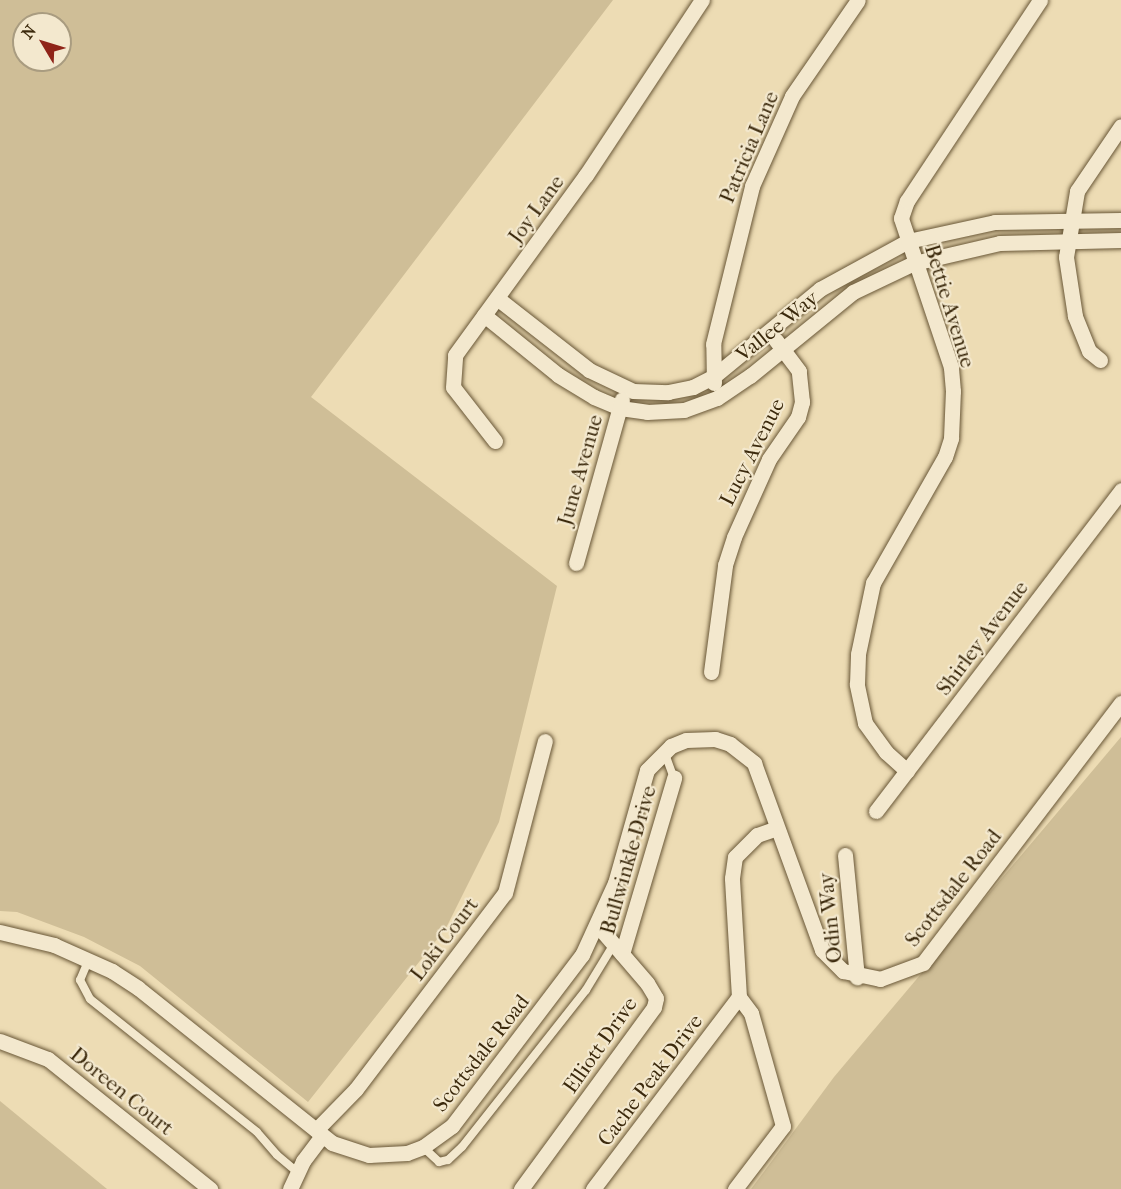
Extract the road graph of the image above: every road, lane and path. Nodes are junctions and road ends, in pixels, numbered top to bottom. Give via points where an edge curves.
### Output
1 (702, 0) edge
2 (858, 0) edge
3 (1040, 0) edge
4 (1121, 126) edge
5 (1070, 220) junction
6 (1121, 220) edge
7 (1068, 240) junction
8 (1121, 240) edge
9 (908, 242) junction
10 (914, 263) junction
11 (497, 298) junction
12 (484, 315) junction
13 (768, 331) junction
14 (783, 348) junction
15 (1100, 360) dead end
16 (713, 377) junction
17 (625, 388) junction
18 (717, 398) junction
19 (620, 408) junction
20 (495, 441) dead end
21 (1121, 490) edge
22 (576, 563) dead end
23 (711, 672) dead end
24 (1121, 703) edge
25 (544, 741) dead end
26 (664, 751) junction
27 (907, 771) junction
28 (674, 778) joint
29 (876, 811) dead end
30 (777, 828) junction
31 (845, 855) dead end
32 (598, 926) junction
33 (0, 932) edge
34 (618, 949) junction
35 (89, 959) junction
36 (857, 977) junction
37 (739, 997) junction
38 (0, 1041) edge
39 (319, 1133) junction
40 (423, 1147) junction
41 (297, 1172) junction
42 (210, 1189) edge
43 (290, 1189) edge
44 (521, 1189) edge
45 (593, 1189) edge
46 (735, 1189) edge

1 - 11 street, Joy Lane via 586,175
2 - 16 street, Patricia Lane via 792,96 752,186 713,344
3 - 9 street, Bettie Avenue via 907,201 901,218
4 - 5 street via 1086,174
5 - 6 street, Vallee Way
5 - 7 street
5 - 9 street, Vallee Way via 995,222
7 - 8 street, Vallee Way
7 - 10 street, Vallee Way via 1000,243
7 - 15 street via 1066,256 1075,316 1089,351
9 - 10 street, Bettie Avenue
9 - 13 street, Vallee Way via 820,290
10 - 14 street, Vallee Way via 853,292
10 - 27 street, Bettie Avenue via 951,367 951,438 935,477 900,530 873,583 864,617 857,684 859,707 873,737
11 - 12 street, Joy Lane
11 - 17 street, Vallee Way via 589,370
12 - 19 street, Vallee Way via 558,375
12 - 20 street, Joy Lane via 455,355 451,371 453,387
13 - 14 street, Lucy Avenue
13 - 16 street, Vallee Way
14 - 18 street, Vallee Way
14 - 23 street, Lucy Avenue via 800,371 802,402 798,417 769,459 734,537 724,575
16 - 17 street, Vallee Way via 693,387 668,392
16 - 18 street, Patricia Lane
17 - 19 street, June Avenue
18 - 19 street, Vallee Way via 684,410 646,412
19 - 22 street, June Avenue
21 - 27 street, Shirley Avenue
24 - 36 street, Scottsdale Road via 923,963 896,976
25 - 39 street, Loki Court via 505,893
26 - 28 lane
26 - 30 street via 700,738 730,744 744,752 761,775
26 - 32 street, Scottsdale Road via 640,785 615,883
27 - 29 street, Shirley Avenue
28 - 34 street, Bullwinkle Drive
30 - 36 street via 822,950 837,966
30 - 37 street via 757,835 735,857 732,878
31 - 36 street, Odin Way
32 - 34 street, Elliott Drive
32 - 40 street, Scottsdale Road via 563,983 452,1126
33 - 35 street, Scottsdale Road via 54,945
34 - 40 lane via 462,1148 439,1162
34 - 44 street, Elliott Drive via 653,992 654,1007
35 - 39 street, Scottsdale Road via 138,988
35 - 41 lane via 80,980 90,999 257,1132
37 - 45 street, Cache Peak Drive
37 - 46 street via 751,1012 783,1126
38 - 42 street, Doreen Court via 48,1059
39 - 40 street, Scottsdale Road via 351,1151 369,1155 389,1156
39 - 41 street, Loki Court
41 - 43 street, Loki Court

